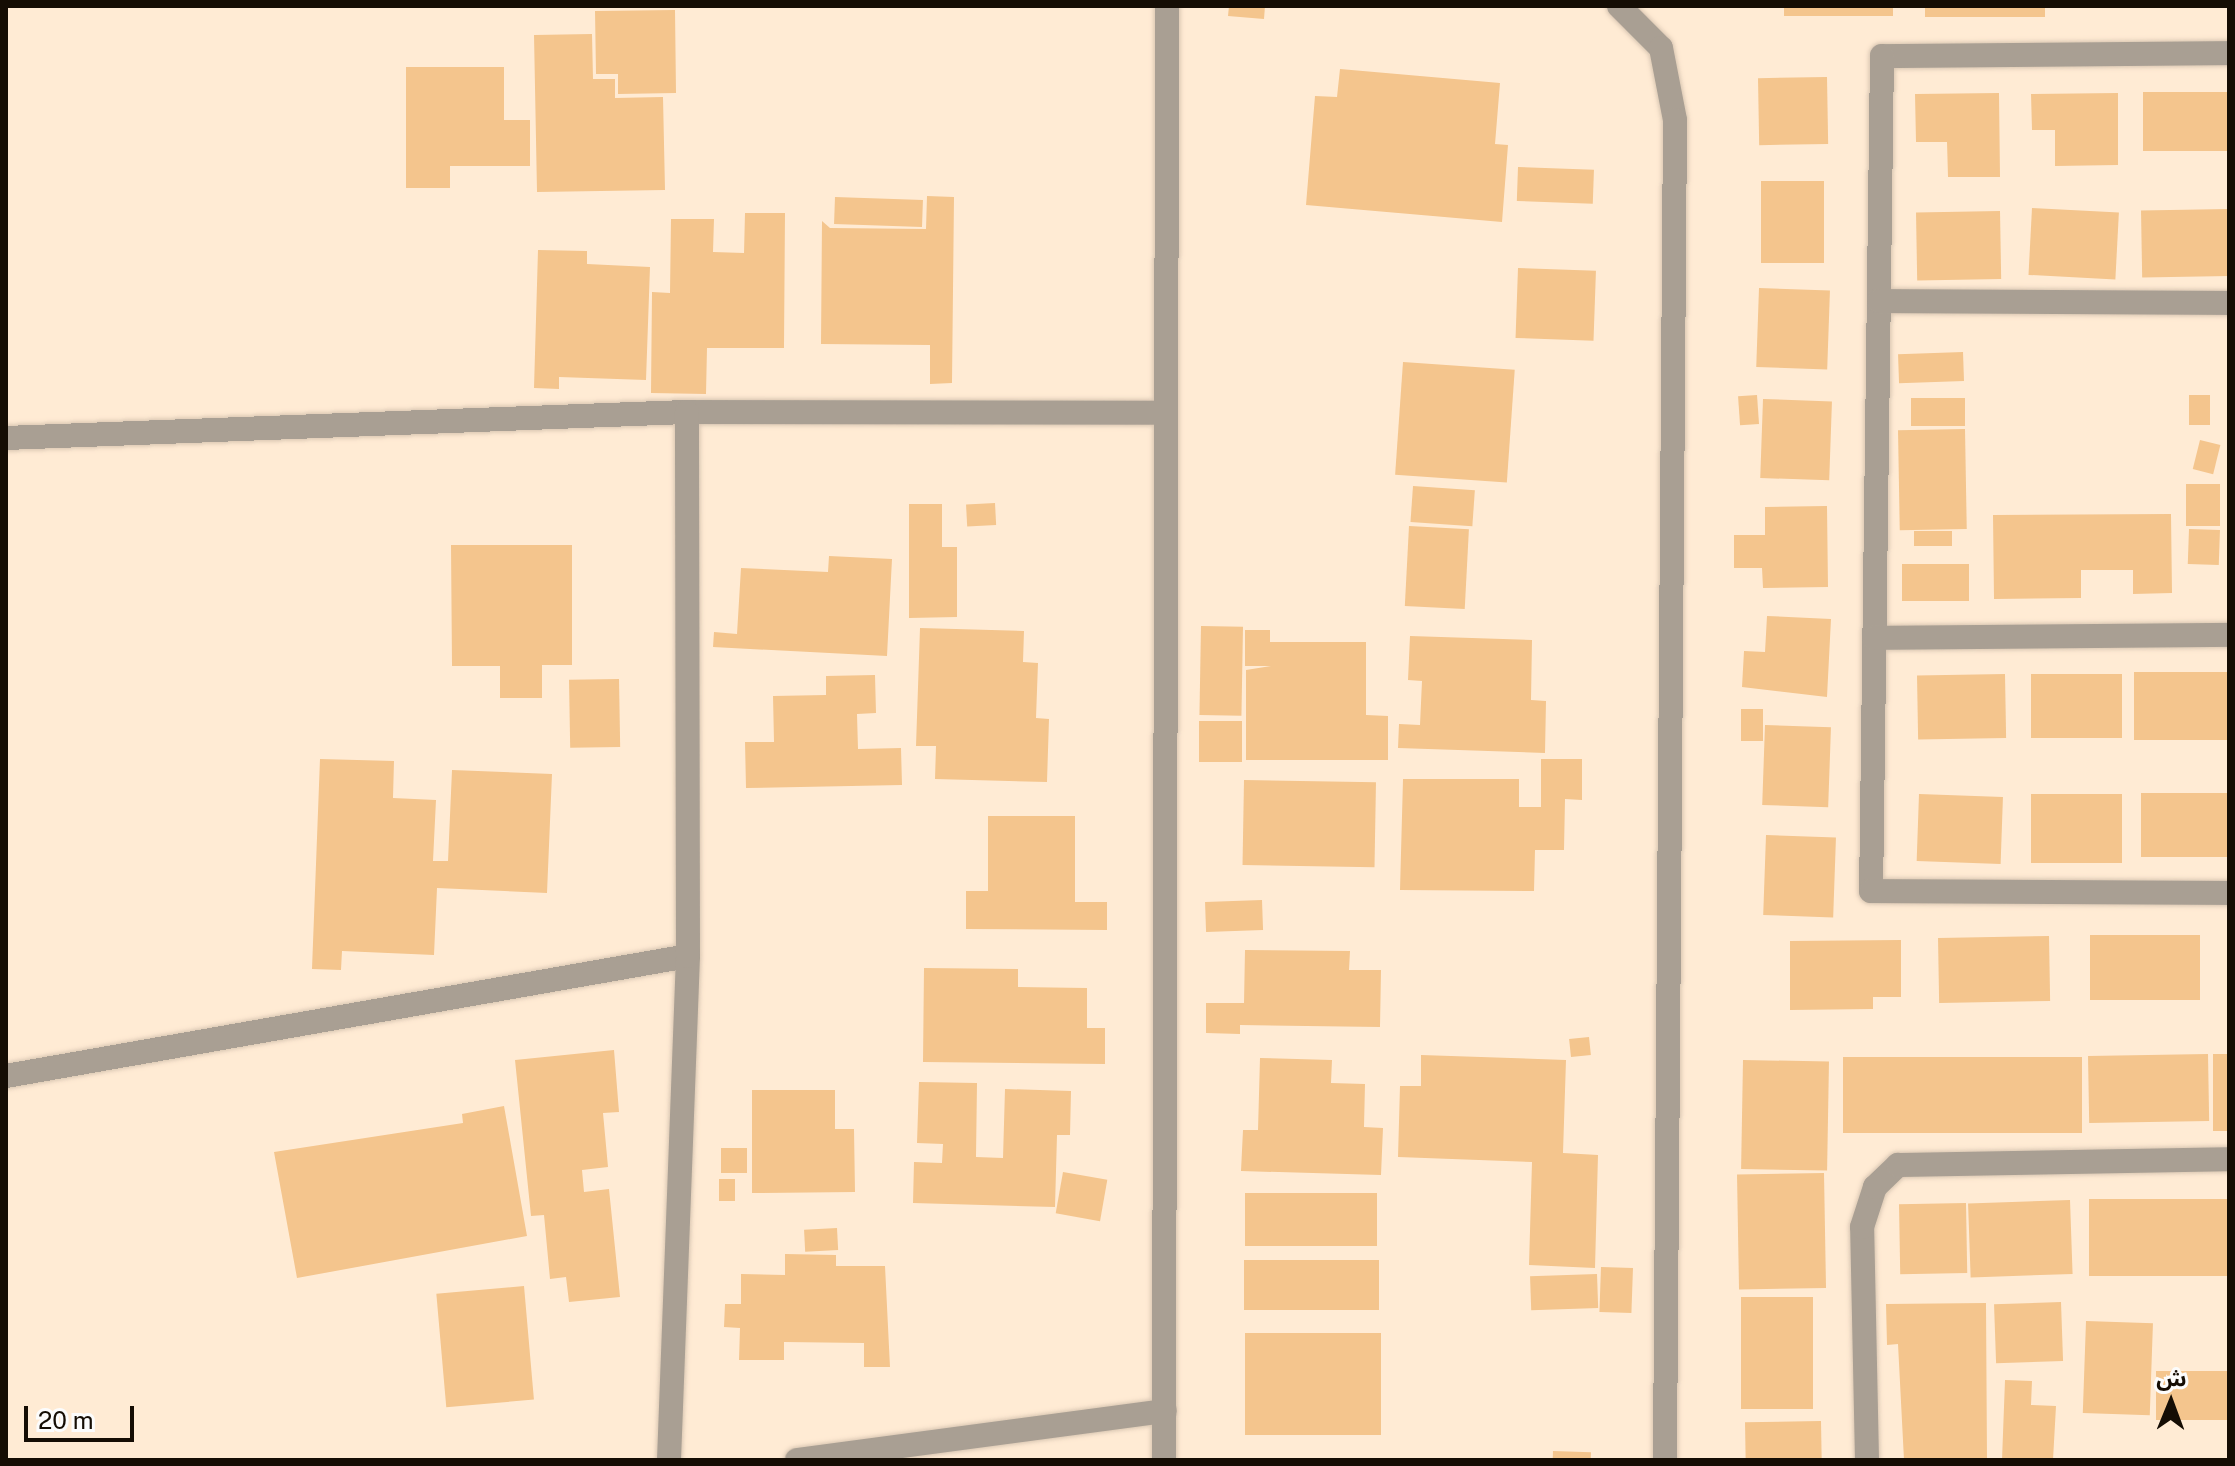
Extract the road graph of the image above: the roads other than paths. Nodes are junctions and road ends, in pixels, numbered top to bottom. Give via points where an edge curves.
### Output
1 (1167, 6) edge
2 (1619, 6) edge
3 (2229, 53) edge
4 (1879, 301) junction
5 (2229, 303) edge
6 (687, 412) junction
7 (1166, 413) junction
8 (6, 438) edge
9 (2229, 635) edge
10 (1874, 638) junction
11 (2229, 893) edge
12 (688, 956) junction
13 (6, 1076) edge
14 (2229, 1159) edge
15 (1165, 1411) junction
16 (669, 1460) edge
17 (797, 1460) edge
18 (1164, 1460) edge
19 (1665, 1460) edge
20 (1867, 1460) edge

1 - 7 street
2 - 19 street via 1661,48 1675,120
3 - 4 street via 1882,56
4 - 5 street
4 - 10 street
6 - 7 street
6 - 8 street
6 - 12 street
7 - 15 street
9 - 10 street
10 - 11 street via 1871,891
12 - 13 street
12 - 16 street
14 - 20 street via 1898,1165 1875,1187 1862,1227
15 - 17 street
15 - 18 street

